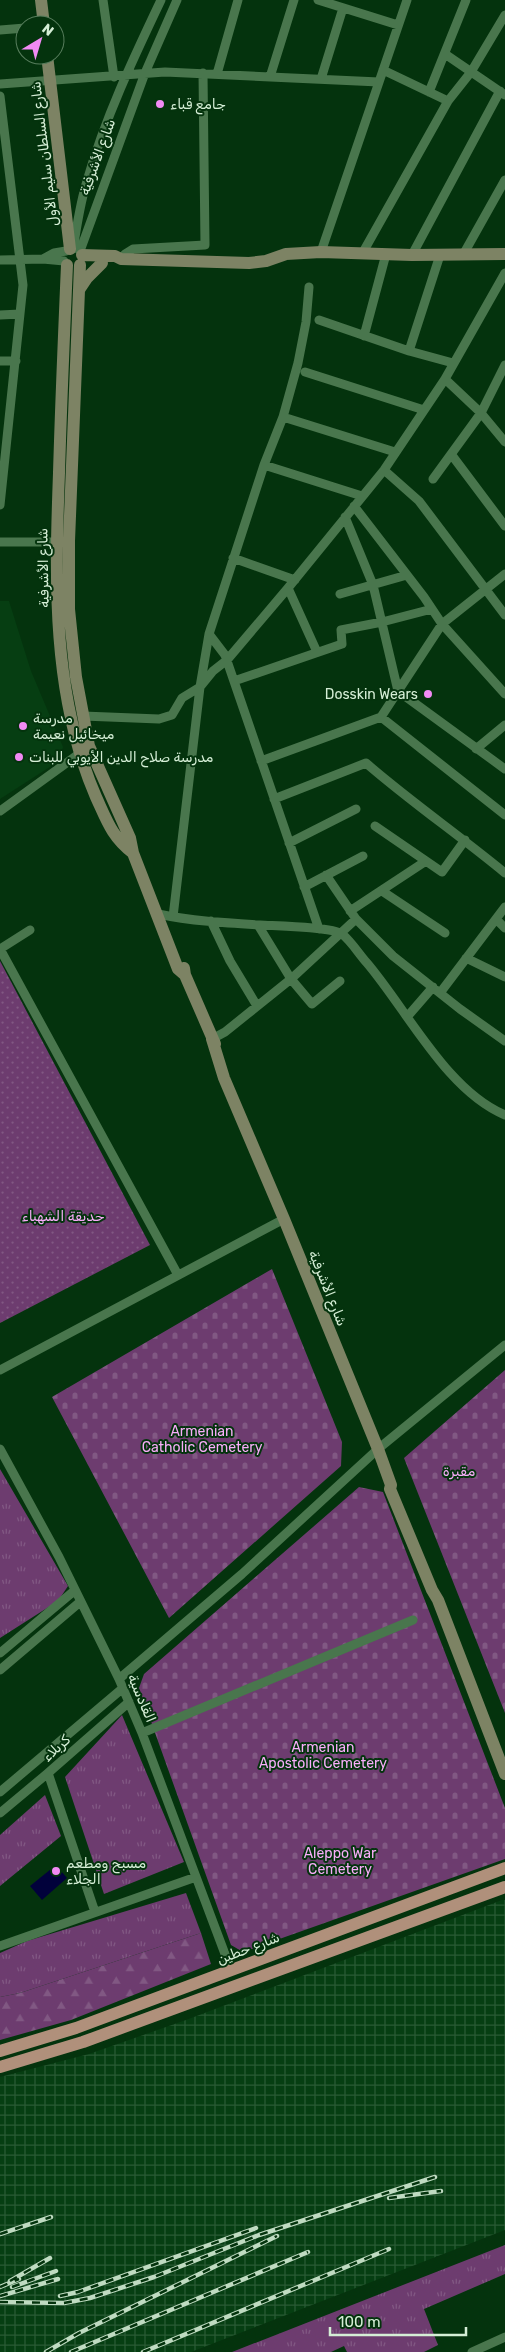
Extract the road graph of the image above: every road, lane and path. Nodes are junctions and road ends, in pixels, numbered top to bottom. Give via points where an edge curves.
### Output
1 (41, 0) edge
2 (103, 0) edge
3 (161, 0) edge
4 (176, 0) edge
5 (238, 0) edge
6 (294, 0) edge
7 (318, 0) edge
8 (407, 0) edge
9 (466, 0) edge
10 (343, 8) junction
11 (43, 15) edge
12 (505, 15) edge
13 (398, 25) junction
14 (15, 29) edge
15 (0, 30) edge
16 (445, 54) junction
17 (48, 65) edge
18 (383, 70) junction
19 (470, 72) junction
20 (144, 73) junction
21 (203, 73) junction
22 (217, 74) junction
23 (126, 75) junction
24 (114, 77) junction
25 (270, 77) junction
26 (321, 79) junction
27 (50, 80) junction
28 (379, 82) junction
29 (0, 84) edge
30 (429, 92) junction
31 (502, 93) edge
32 (0, 96) edge
33 (448, 101) junction
34 (505, 180) edge
35 (321, 252) junction
36 (362, 254) junction
37 (386, 254) junction
38 (505, 254) edge
39 (412, 255) junction
40 (440, 255) junction
41 (462, 255) junction
42 (74, 256) junction
43 (121, 259) junction
44 (0, 260) edge
45 (20, 260) junction
46 (102, 263) junction
47 (505, 273) edge
48 (309, 287) dead end
49 (79, 290) junction
50 (0, 314) edge
51 (20, 314) junction
52 (319, 320) dead end
53 (364, 336) junction
54 (409, 351) junction
55 (0, 361) edge
56 (16, 361) junction
57 (453, 363) junction
58 (505, 365) edge
59 (306, 372) dead end
60 (445, 378) junction
61 (424, 410) junction
62 (481, 413) junction
63 (283, 416) junction
64 (505, 442) edge
65 (396, 452) junction
66 (451, 454) junction
67 (264, 465) junction
68 (384, 470) junction
69 (433, 479) dead end
70 (362, 496) junction
71 (0, 505) edge
72 (354, 506) junction
73 (345, 517) junction
74 (505, 526) edge
75 (0, 542) edge
76 (62, 542) junction
77 (233, 558) junction
78 (505, 574) edge
79 (407, 575) junction
80 (295, 580) junction
81 (373, 585) junction
82 (288, 588) junction
83 (485, 589) junction
84 (340, 594) dead end
85 (432, 609) junction
86 (505, 615) edge
87 (382, 622) junction
88 (442, 624) junction
89 (208, 634) junction
90 (317, 652) junction
91 (227, 660) junction
92 (234, 681) junction
93 (200, 687) junction
94 (398, 691) junction
95 (505, 694) edge
96 (83, 716) junction
97 (381, 717) junction
98 (505, 725) edge
99 (476, 749) junction
100 (84, 750) junction
101 (261, 761) junction
102 (505, 769) edge
103 (274, 799) junction
104 (356, 810) dead end
105 (0, 811) edge
106 (505, 815) edge
107 (376, 826) dead end
108 (465, 840) junction
109 (289, 842) junction
110 (363, 856) dead end
111 (426, 861) junction
112 (505, 873) edge
113 (326, 875) junction
114 (304, 886) junction
115 (382, 891) junction
116 (505, 907) edge
117 (350, 911) junction
118 (158, 914) junction
119 (173, 917) junction
120 (356, 919) junction
121 (496, 919) junction
122 (211, 921) junction
123 (258, 925) junction
124 (505, 928) edge
125 (319, 929) junction
126 (30, 930) dead end
127 (341, 933) junction
128 (444, 933) dead end
129 (0, 949) edge
130 (466, 958) junction
131 (505, 976) edge
132 (291, 979) junction
133 (340, 981) dead end
134 (437, 990) junction
135 (257, 1006) junction
136 (407, 1017) junction
137 (212, 1039) junction
138 (505, 1040) edge
139 (505, 1116) edge
140 (284, 1219) junction
141 (178, 1276) junction
142 (505, 1345) edge
143 (0, 1370) edge
144 (0, 1449) edge
145 (378, 1450) junction
146 (74, 1591) junction
147 (80, 1602) junction
148 (413, 1620) dead end
149 (0, 1654) edge
150 (1, 1667) edge
151 (119, 1679) junction
152 (123, 1688) junction
153 (129, 1702) junction
154 (142, 1733) junction
155 (48, 1773) junction
156 (505, 1774) edge
157 (0, 1792) edge
158 (0, 1813) edge
159 (505, 1868) edge
160 (196, 1878) junction
161 (505, 1887) edge
162 (95, 1912) junction
163 (0, 1946) edge
164 (231, 1970) junction
165 (0, 2051) edge
166 (0, 2067) edge
167 (505, 2337) edge
168 (472, 2352) edge

1 - 11 street
2 - 24 street
3 - 23 street, شارع الأشرفية
4 - 20 street, شارع الأشرفية
5 - 22 street
6 - 25 street
7 - 10 street
8 - 13 street
9 - 16 street
10 - 13 street
10 - 26 street
12 - 19 street
13 - 18 street
14 - 15 street
16 - 19 street
16 - 30 street
17 - 27 street, شارع السلطان سليم الأول
18 - 28 street
18 - 30 street
19 - 31 street
19 - 33 street
20 - 21 street
20 - 23 street
20 - 42 street, شارع الأشرفية
21 - 22 street
21 - 43 street via 205,245 133,249
22 - 25 street
23 - 24 street
23 - 42 street, شارع الأشرفية via 86,181
24 - 27 street
25 - 26 street
26 - 28 street
27 - 29 street
27 - 42 street, شارع السلطان سليم الأول
28 - 35 street
30 - 33 street
31 - 39 street
32 - 45 street
33 - 36 street
34 - 41 street
35 - 36 street
35 - 43 street via 286,254 258,262
36 - 37 street
37 - 39 street
37 - 53 street
38 - 41 street
39 - 40 street
40 - 41 street
40 - 54 street
42 - 43 street via 115,256
42 - 45 street
42 - 46 street
42 - 49 street, شارع الأشرفية
42 - 76 street, شارع الأشرفية
43 - 46 street
44 - 45 street
45 - 51 street via 23,285
46 - 49 street
47 - 57 street
48 - 63 street via 306,322
49 - 76 street, شارع الأشرفية
50 - 51 street
51 - 56 street
52 - 53 street
53 - 54 street
54 - 57 street
55 - 56 street
56 - 71 street
57 - 60 street
58 - 62 street
59 - 61 street
60 - 61 street
60 - 62 street
61 - 65 street
62 - 64 street
62 - 66 street
63 - 65 street
63 - 67 street
65 - 68 street
66 - 69 street
66 - 74 street
67 - 70 street
67 - 77 street
68 - 70 street
68 - 83 street via 418,501
70 - 72 street
72 - 73 street
72 - 79 street
73 - 80 street
73 - 81 street
75 - 76 street
76 - 96 street, شارع الأشرفية
76 - 100 street, شارع الأشرفية via 56,581 62,662 70,717
77 - 80 street
77 - 89 street
78 - 83 street
79 - 81 street
79 - 85 street
80 - 82 street
81 - 84 street
81 - 87 street
82 - 90 street
82 - 91 street
83 - 86 street
83 - 88 street
85 - 87 street
85 - 88 street
87 - 90 street via 341,630 342,644
87 - 94 street
88 - 94 street
88 - 95 street
89 - 91 street
89 - 93 street
90 - 92 street
91 - 92 street
91 - 93 street
92 - 101 street
93 - 96 street via 182,698 175,711 164,719
93 - 119 street
94 - 97 street
94 - 99 street
96 - 100 street, شارع الأشرفية
97 - 101 street
97 - 106 street
98 - 99 street
99 - 102 street
100 - 105 street
100 - 118 street, شارع الأشرفية via 83,767 112,832 133,853
101 - 103 street
103 - 108 street via 366,763 406,798
103 - 109 street
104 - 109 street
107 - 111 street
108 - 111 street via 442,872
108 - 112 street
109 - 114 street
110 - 113 street
111 - 115 street
113 - 114 street
113 - 117 street
114 - 125 street
115 - 117 street
115 - 128 street
116 - 121 street
117 - 120 street
118 - 119 street
118 - 137 street, شارع الأشرفية via 165,922
119 - 122 street
120 - 127 street
120 - 134 street via 393,956
121 - 124 street
121 - 130 street
122 - 123 street
122 - 135 street via 230,962
123 - 125 street
123 - 132 street
125 - 127 street
126 - 129 street
127 - 132 street
127 - 136 street via 383,982
129 - 141 street
130 - 131 street
130 - 134 street
132 - 133 street via 312,1004
132 - 135 street
134 - 136 street
134 - 138 street
135 - 137 street
136 - 139 street via 463,1086 490,1109
137 - 140 street, شارع الأشرفية via 224,1078
140 - 141 street
140 - 145 street, شارع الأشرفية
141 - 143 street
142 - 145 street
144 - 146 street, القادسية
145 - 151 street via 242,1574
145 - 156 street, شارع الأشرفية via 437,1587 438,1600
146 - 147 street, القادسية
146 - 149 street
147 - 150 street
147 - 151 street, القادسية
148 - 154 street
151 - 152 street, القادسية
152 - 153 street, القادسية
152 - 157 street, كربلاء
153 - 154 street, القادسية
153 - 155 street, كربلاء
154 - 160 street, القادسية
155 - 158 street, كربلاء
155 - 162 street
159 - 164 main road, شارع حطين
160 - 162 street
160 - 164 street, القادسية
161 - 166 main road via 82,2042
162 - 163 street
164 - 165 main road, شارع حطين via 76,2028
167 - 168 street

